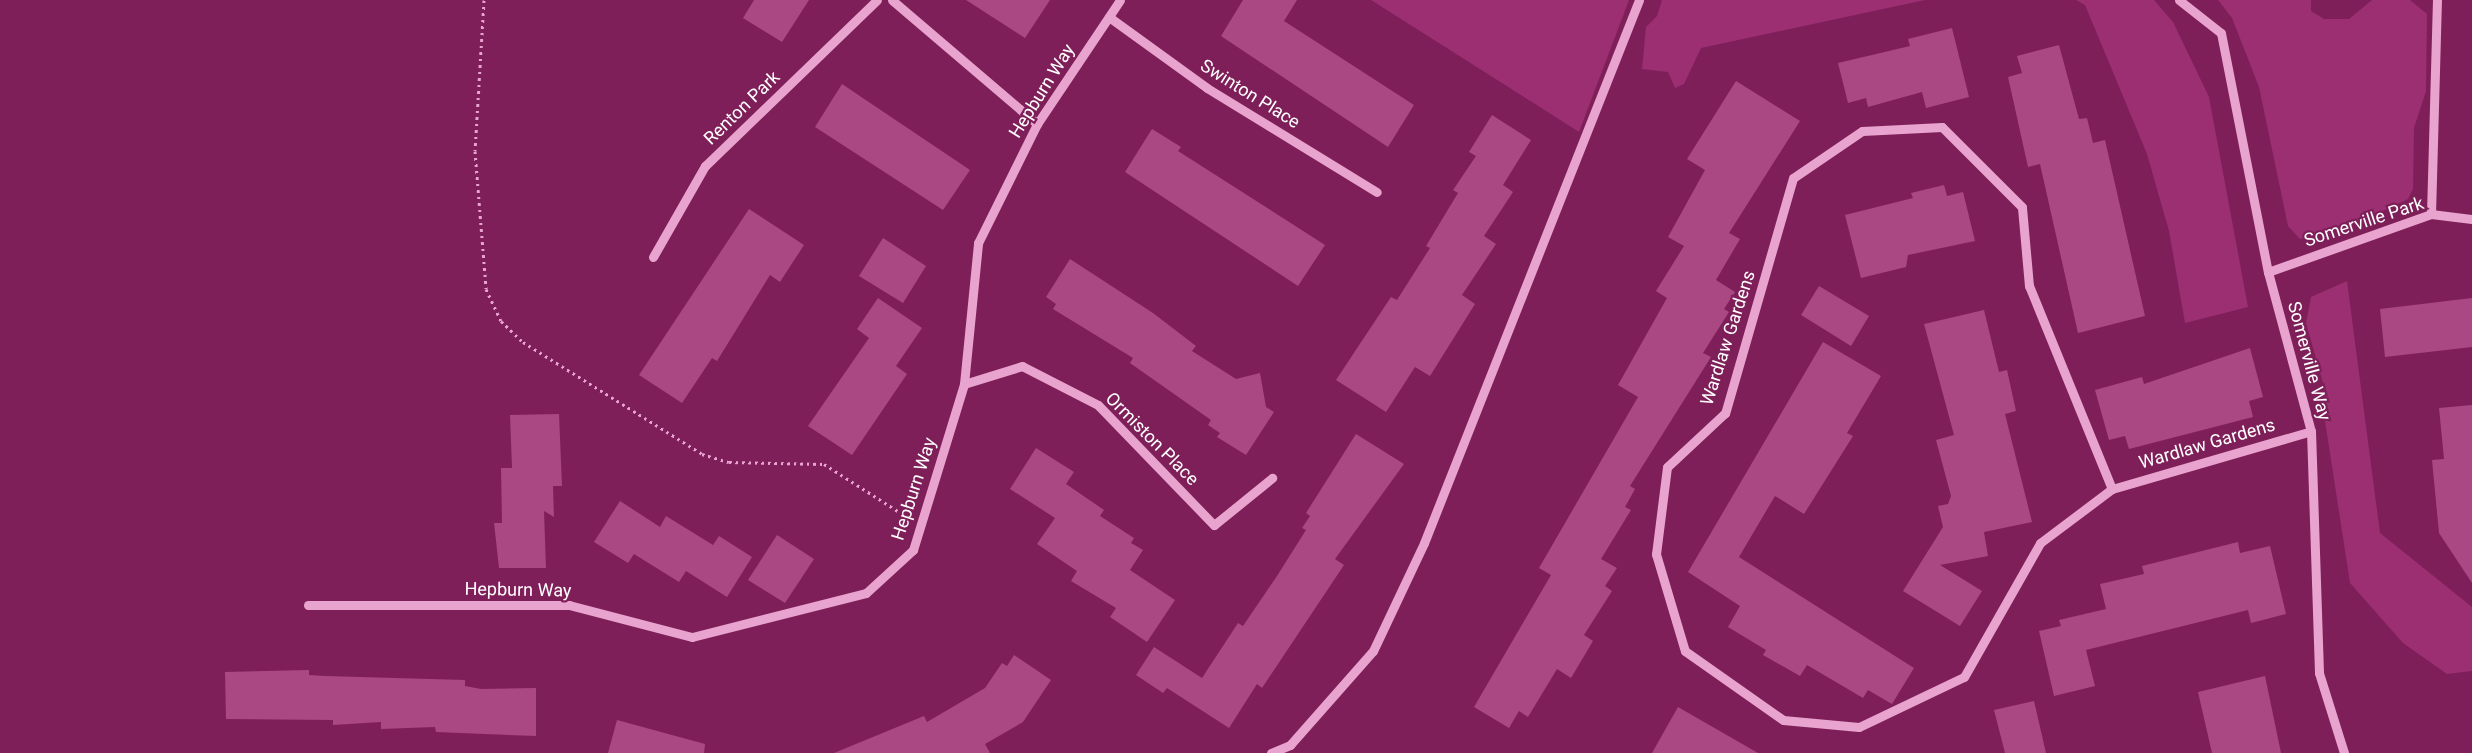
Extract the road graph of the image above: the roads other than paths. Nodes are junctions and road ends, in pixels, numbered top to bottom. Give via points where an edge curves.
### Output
1 (877, 0) edge
2 (892, 0) edge
3 (1120, 0) edge
4 (1639, 0) edge
5 (2179, 0) edge
6 (2437, 0) edge
7 (1109, 17) junction
8 (1036, 124) junction
9 (1377, 192) dead end
10 (2431, 214) junction
11 (2472, 219) edge
12 (653, 257) dead end
13 (2268, 272) junction
14 (964, 384) junction
15 (2311, 431) junction
16 (1272, 478) dead end
17 (2112, 489) junction
18 (308, 605) dead end
19 (1271, 753) edge
20 (2344, 753) edge

1 - 12 street, Renton Park via 705,166
2 - 8 street
3 - 7 street, Hepburn Way
4 - 19 street via 1424,543 1374,651 1290,746
5 - 13 street, Somerville Way via 2221,33
6 - 10 street
7 - 8 street, Hepburn Way
7 - 9 street, Swinton Place via 1207,88
8 - 14 street, Hepburn Way via 978,243
10 - 11 street, Somerville Park
10 - 13 street, Somerville Park
13 - 15 street, Somerville Way
14 - 16 street, Ormiston Place via 1022,366 1098,405 1214,525
14 - 18 street, Hepburn Way via 913,550 866,593 692,637 569,605
15 - 17 street, Wardlaw Gardens
15 - 20 street, Somerville Way via 2319,673
17 - 17 street, Wardlaw Gardens via 2040,543 1964,677 1859,727 1783,720 1685,651 1656,554 1667,467 1725,413 1794,178 1862,131 1942,127 2022,206 2029,286

